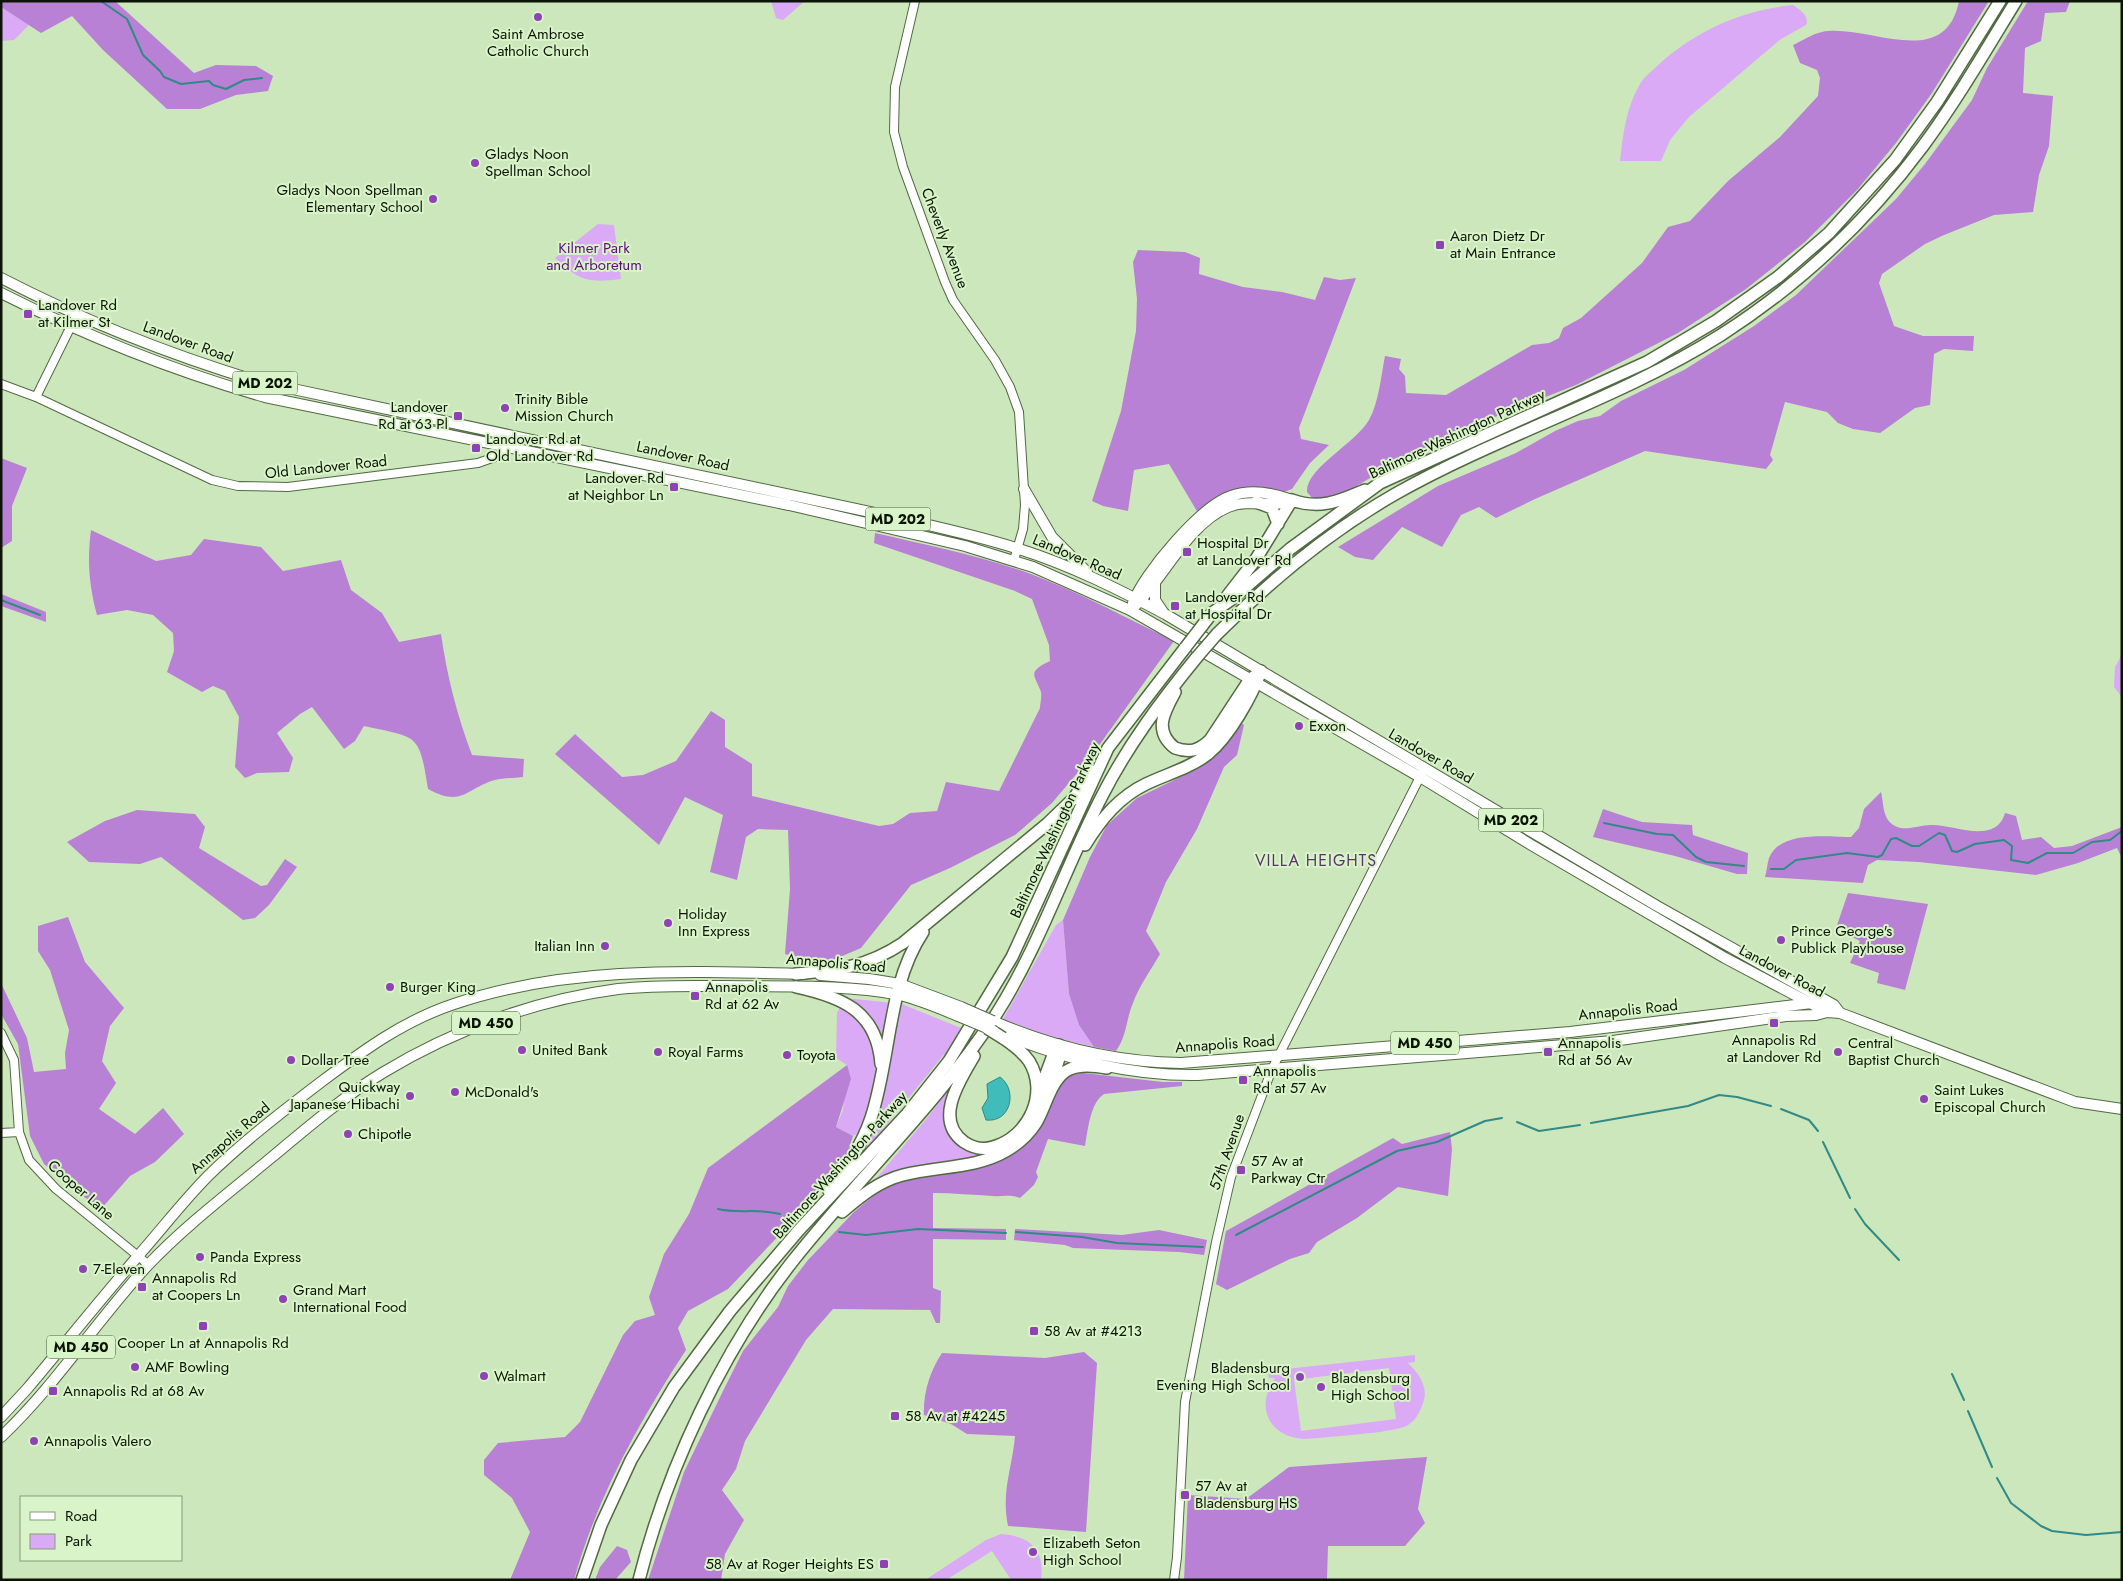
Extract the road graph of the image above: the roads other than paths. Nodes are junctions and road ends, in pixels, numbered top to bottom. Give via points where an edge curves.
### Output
1 (915, 1) edge
2 (2000, 1) edge
3 (2016, 1) edge
4 (1, 278) edge
5 (1, 292) edge
6 (77, 314) junction
7 (70, 326) junction
8 (1, 384) edge
9 (36, 397) junction
10 (514, 435) junction
11 (506, 446) junction
12 (1380, 483) junction
13 (1024, 489) junction
14 (1292, 500) junction
15 (1256, 502) junction
16 (1278, 524) junction
17 (1018, 548) junction
18 (1014, 560) junction
19 (1093, 578) junction
20 (1155, 581) junction
21 (1137, 599) junction
22 (1130, 610) junction
23 (1165, 614) junction
24 (1212, 614) junction
25 (1194, 659) junction
26 (1262, 671) junction
27 (1254, 681) junction
28 (1108, 748) junction
29 (1422, 773) junction
30 (1061, 885) junction
31 (931, 918) junction
32 (796, 974) junction
33 (885, 981) junction
34 (721, 986) junction
35 (796, 987) junction
36 (899, 989) junction
37 (1787, 992) junction
38 (1823, 1000) junction
39 (1811, 1003) junction
40 (1785, 1006) junction
41 (960, 1012) junction
42 (1827, 1012) junction
43 (997, 1013) junction
44 (1840, 1013) junction
45 (987, 1028) joint
46 (1, 1033) edge
47 (1008, 1035) junction
48 (1058, 1051) junction
49 (1280, 1056) junction
50 (1107, 1068) junction
51 (1272, 1069) junction
52 (880, 1079) junction
53 (1041, 1101) junction
54 (2122, 1109) edge
55 (19, 1132) junction
56 (1, 1133) edge
57 (799, 1230) junction
58 (801, 1251) junction
59 (138, 1256) junction
60 (149, 1265) junction
61 (1, 1417) edge
62 (1, 1437) edge
63 (582, 1580) edge
64 (639, 1580) edge
65 (1174, 1580) edge

1 - 13 street, Cheverly Avenue via 895,87 893,120 896,143 953,300 995,360 1016,401 1022,438
2 - 12 highway, Baltimore-Washington Parkway via 1937,102 1895,160 1828,233 1778,277 1716,322 1647,362
3 - 25 highway, Baltimore-Washington Parkway, bridge via 1949,109 1905,169 1860,220 1787,287 1723,333 1653,374 1447,468 1370,510 1326,538 1266,586
4 - 6 main road, Landover Road / MD 202
5 - 7 main road, Landover Road / MD 202
6 - 7 street
6 - 10 main road, Landover Road / MD 202 via 163,350 260,382
7 - 9 street
7 - 11 main road, Landover Road / MD 202 via 188,373 265,397
8 - 9 street, Old Landover Road
9 - 11 street, Old Landover Road via 212,480 252,488 308,485 478,463 492,459
10 - 11 street, Old Landover Road
10 - 17 main road, Landover Road / MD 202 via 889,516
11 - 18 main road, Landover Road / MD 202 via 789,505
12 - 14 highway via 1322,506
12 - 24 highway, Baltimore-Washington Parkway via 1290,549
13 - 17 street, Cheverly Avenue via 1025,517
13 - 19 main road via 1052,537
14 - 15 main road via 1282,505
14 - 16 highway
14 - 21 main road via 1265,493 1247,493 1230,496 1214,504 1168,549
15 - 16 highway via 1272,508
15 - 20 main road via 1233,506 1212,517
16 - 24 highway via 1247,572
17 - 18 street, Cheverly Avenue
17 - 19 main road, Landover Road / MD 202
18 - 22 main road, Landover Road / MD 202
19 - 21 main road, Landover Road / MD 202
20 - 21 main road
20 - 23 main road via 1155,600
21 - 22 main road
21 - 23 main road, Landover Road / MD 202
22 - 27 main road, Landover Road / MD 202
23 - 26 main road, Landover Road / MD 202
24 - 28 highway, Baltimore-Washington Parkway, bridge
25 - 27 highway via 1166,707 1162,722 1166,739 1182,751 1198,749 1210,740
25 - 30 highway, Baltimore-Washington Parkway via 1146,721 1122,760
26 - 27 highway
26 - 29 main road, Landover Road / MD 202
27 - 29 main road, Landover Road / MD 202
27 - 30 highway via 1222,738 1208,754 1145,784 1114,806
28 - 31 highway via 1064,809
28 - 57 highway, Baltimore-Washington Parkway via 1014,954 967,1034 907,1114
29 - 37 main road, Landover Road / MD 202 via 1533,846
29 - 38 main road, Landover Road / MD 202
29 - 49 street, 57th Avenue
30 - 43 highway, Baltimore-Washington Parkway via 1025,963
31 - 32 highway via 903,943 873,960 843,969
31 - 36 highway via 908,957
32 - 33 main road, Annapolis Road / MD 450
32 - 59 main road, Annapolis Road / MD 450 via 692,970 599,976 512,988 427,1014 368,1046 238,1149 190,1195
33 - 34 main road via 731,980
33 - 36 main road, Annapolis Road / MD 450
34 - 35 main road, Annapolis Road / MD 450
34 - 60 main road, Annapolis Road / MD 450 via 651,987 587,994 510,1014 445,1040 384,1072 303,1131 191,1224
35 - 36 main road, Annapolis Road / MD 450 via 869,991
35 - 52 highway via 835,997 861,1015 872,1029 878,1045 882,1066
36 - 41 main road, Annapolis Road / MD 450
36 - 52 highway
37 - 39 main road, Landover Road / MD 202
37 - 40 main road
38 - 39 main road, Annapolis Road / MD 450
38 - 44 main road, Landover Road / MD 450 via 1834,1005
39 - 40 main road, Annapolis Road / MD 450
39 - 42 main road, Landover Road / MD 202
40 - 49 main road, Annapolis Road / MD 450 via 1570,1032
41 - 45 main road, Annapolis Road / MD 450, bridge
41 - 47 main road, Annapolis Road / MD 450, bridge
42 - 44 main road, Landover Road / MD 450
42 - 51 main road, Annapolis Road / MD 450 via 1613,1041
43 - 53 highway via 956,1089 951,1106 952,1126 967,1144 980,1148 994,1147 1024,1126
43 - 58 highway, Baltimore-Washington Parkway via 937,1096
44 - 54 main road, MD 450 via 2075,1102
45 - 47 highway, bridge
46 - 55 street, Cooper Lane via 14,1060
47 - 48 main road, Annapolis Road / MD 450
47 - 53 highway via 1032,1067
48 - 49 main road, Annapolis Road / MD 450 via 1170,1063
48 - 50 main road, Annapolis Road / MD 450
48 - 53 highway
49 - 51 street, 57th Avenue
50 - 51 main road, Annapolis Road / MD 450 via 1166,1076
50 - 53 highway via 1086,1066 1069,1069
51 - 65 street, 57th Avenue via 1227,1190 1195,1343 1183,1429
52 - 57 highway via 871,1118 857,1150
53 - 58 highway via 1038,1120 1028,1134 1006,1152 972,1164 902,1175 876,1186 841,1212
55 - 56 street
55 - 59 street, Cooper Lane via 26,1155 44,1178
57 - 63 highway, Baltimore-Washington Parkway via 712,1334 649,1425 614,1494
58 - 64 highway, Baltimore-Washington Parkway via 750,1321 705,1404 672,1480
59 - 60 street, Cooper Lane
59 - 61 main road, Annapolis Road / MD 450
60 - 62 main road, Annapolis Road / MD 450

